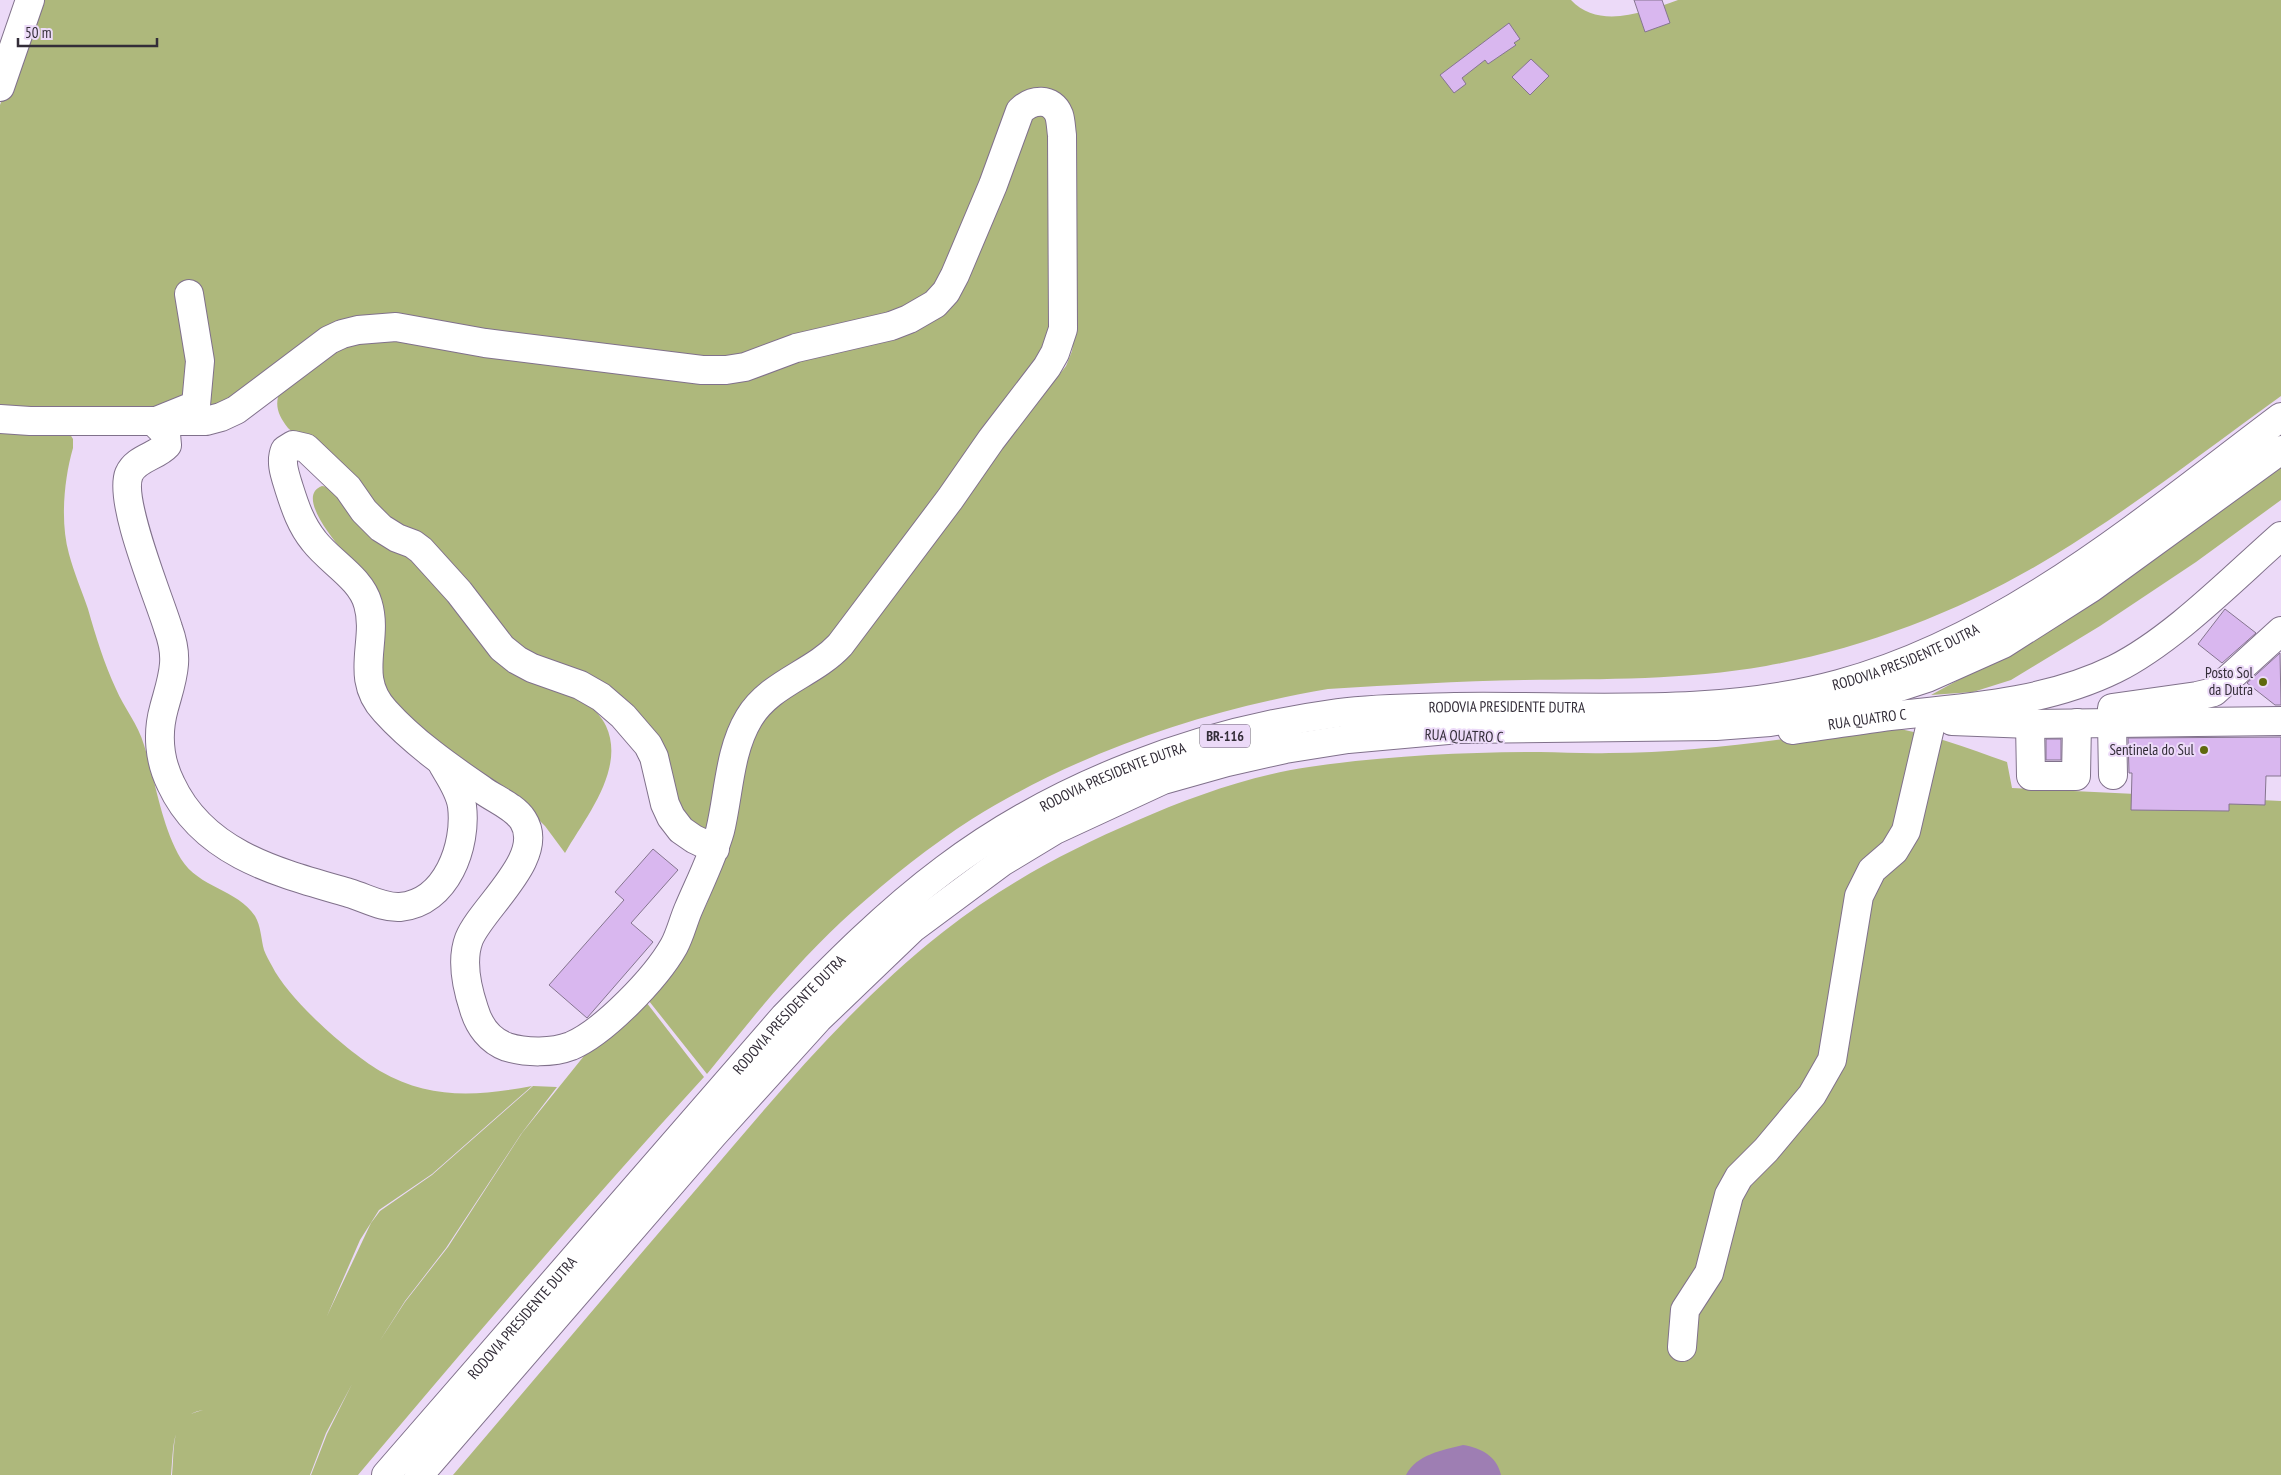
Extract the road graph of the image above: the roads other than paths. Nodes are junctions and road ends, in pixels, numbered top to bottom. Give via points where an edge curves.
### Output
1 (30, 0) edge
2 (0, 87) edge
3 (189, 294) dead end
4 (2281, 417) edge
5 (0, 419) edge
6 (154, 422) junction
7 (2281, 450) edge
8 (2281, 536) edge
9 (2281, 631) edge
10 (1888, 716) junction
11 (1932, 719) junction
12 (2281, 721) edge
13 (1994, 723) junction
14 (2077, 723) junction
15 (2112, 723) junction
16 (2030, 724) junction
17 (1403, 734) junction
18 (438, 758) junction
19 (2113, 775) dead end
20 (715, 849) junction
21 (1682, 1347) dead end
22 (386, 1475) edge
23 (418, 1475) edge

1 - 2 main road
3 - 6 main road via 200,361 196,405
4 - 22 main road, RODOVIA PRESIDENTE DUTRA / BR-116 via 2096,554 2002,615 1897,664 1844,682 1809,691 1713,705 1451,707 1339,713 1257,728 1174,751 1025,816 913,894 784,1017
5 - 6 main road
6 - 18 main road via 166,434 167,445 134,467 129,475 129,497 139,545 174,654 160,728 162,754 170,782 191,815 220,841 261,866 378,903 401,907 422,900 441,884 458,850 462,804
6 - 20 main road via 206,421 221,417 267,388 329,340 358,330 396,328 485,343 702,370 726,370 745,368 796,348 900,322 935,304 946,292 993,185 1020,111 1034,102 1046,102 1059,116 1062,135 1063,329 1055,353 840,645 819,663 776,689 750,717 735,752
7 - 17 main road, RODOVIA PRESIDENTE DUTRA / BR-116 via 2045,619 1971,659 1871,698 1817,714 1770,722 1625,729 1485,728
8 - 10 main road, RUA QUATRO C via 2172,631 2117,668 2089,681 2008,701
9 - 13 main road via 2220,688 2207,694
10 - 11 main road
10 - 17 main road, RUA QUATRO C via 1705,739 1609,740
11 - 13 main road
11 - 21 main road via 1906,830 1894,851 1872,870 1859,896 1832,1060 1812,1095 1734,1184 1708,1273 1685,1310
12 - 15 main road
13 - 16 main road
14 - 15 main road
14 - 16 main road
14 - 16 main road via 2076,776 2031,776
15 - 19 main road
17 - 23 main road, RODOVIA PRESIDENTE DUTRA / BR-116 via 1285,749 1163,780 1055,830 954,896 906,935 818,1019
18 - 20 main road via 517,812 526,826 528,836 521,863 475,928 468,941 466,961 475,1014 483,1030 505,1046 536,1051 569,1047 605,1024 633,998 676,943
18 - 20 main road via 396,722 375,698 367,668 372,619 368,602 355,581 312,539 300,519 285,475 282,455 289,446 306,448 348,488 381,528 421,550 459,592 502,648 532,668 580,685 601,697 623,716 654,756 671,817 681,830

